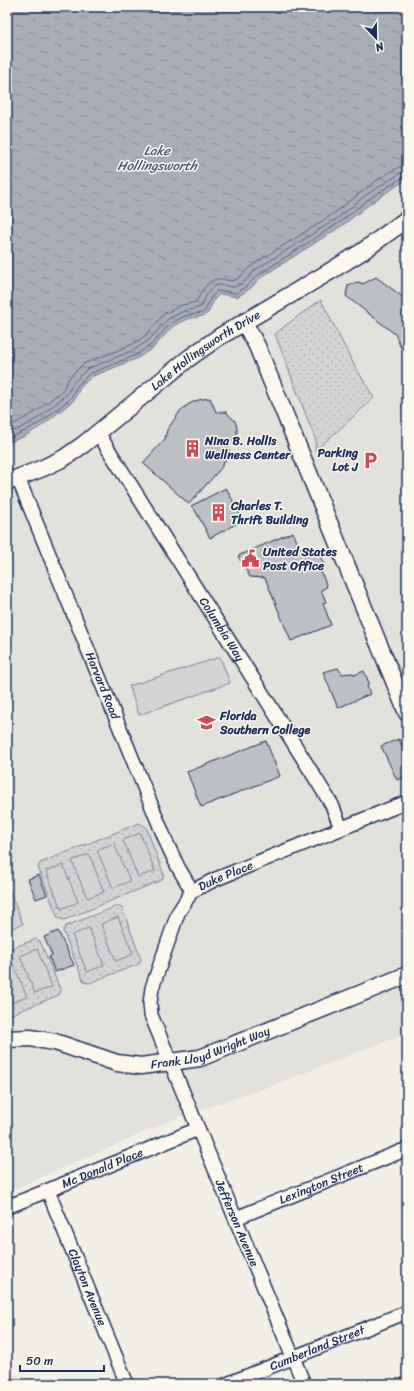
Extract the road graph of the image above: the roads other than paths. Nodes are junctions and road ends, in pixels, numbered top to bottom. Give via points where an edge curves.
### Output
1 (407, 219) edge
2 (244, 322) junction
3 (98, 433) junction
4 (13, 480) edge
5 (407, 713) edge
6 (407, 802) edge
7 (341, 828) junction
8 (192, 891) junction
9 (407, 975) edge
10 (7, 1039) edge
11 (170, 1062) junction
12 (198, 1129) junction
13 (407, 1149) edge
14 (48, 1191) junction
15 (7, 1207) edge
16 (236, 1218) junction
17 (407, 1312) edge
18 (293, 1357) junction
19 (127, 1384) edge
20 (227, 1384) edge
21 (304, 1384) edge

1 - 2 street, Lake Hollingsworth Drive via 344,263
2 - 3 street, Lake Hollingsworth Drive via 189,358
2 - 5 street via 257,346
3 - 4 street, Lake Hollingsworth Drive via 64,458
3 - 7 street, Columbia Way via 332,805
4 - 8 street, Harvard Road via 168,846
6 - 7 street, Duke Place
7 - 8 street, Duke Place
8 - 11 street, Duke Place via 178,913 152,988 150,1003 151,1015
9 - 11 street, Frank Lloyd Wright Way via 200,1058
10 - 11 street, Frank Lloyd Wright Way via 30,1038 56,1042 117,1063 141,1066
11 - 12 street, Jefferson Avenue
12 - 14 street, Mc Donald Place
12 - 16 street, Jefferson Avenue
13 - 16 street, Lexington Street
14 - 15 street, Mc Donald Place
14 - 19 street, Clayton Avenue
16 - 18 street, Jefferson Avenue
17 - 18 street, Cumberland Street
18 - 20 street, Cumberland Street
18 - 21 street, Jefferson Avenue

